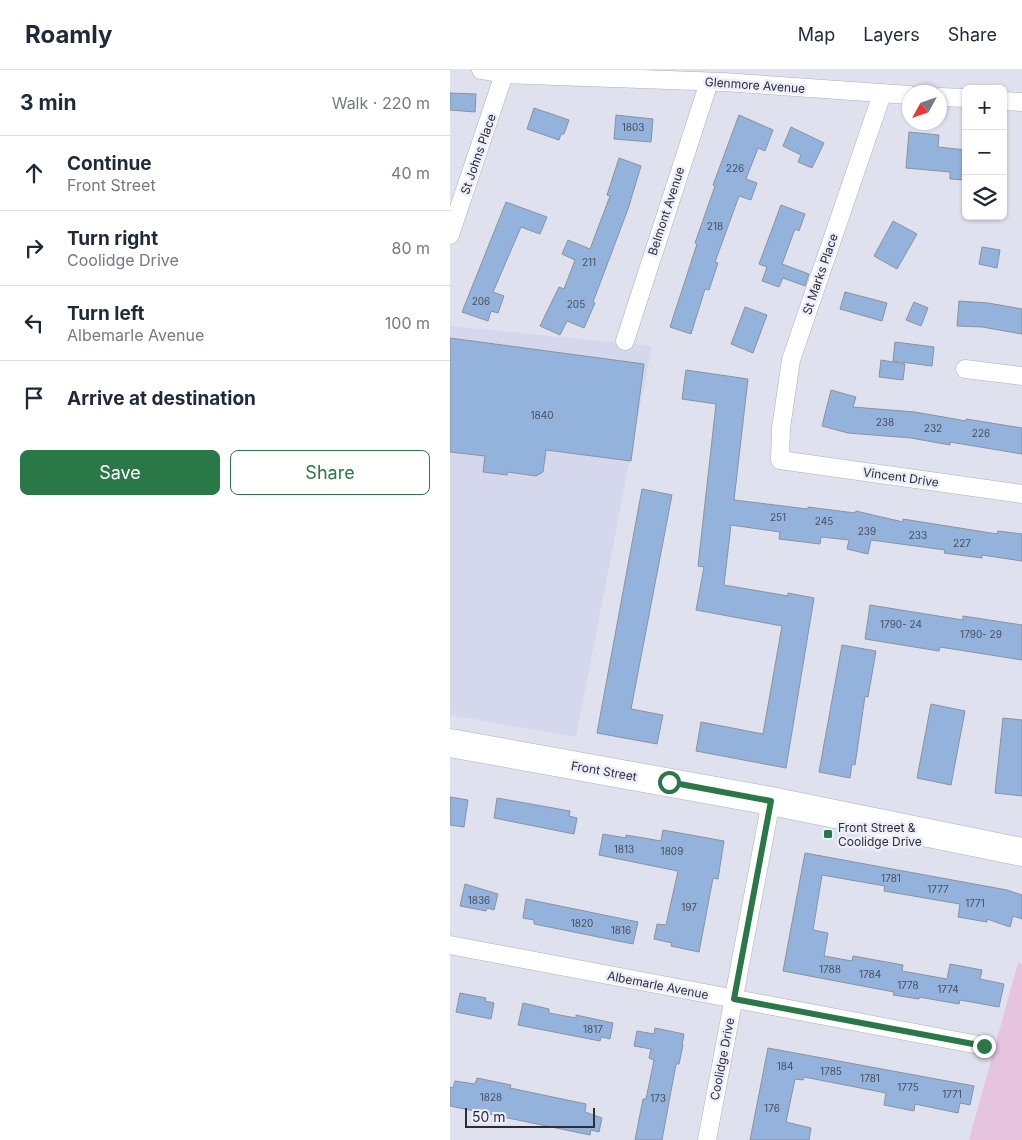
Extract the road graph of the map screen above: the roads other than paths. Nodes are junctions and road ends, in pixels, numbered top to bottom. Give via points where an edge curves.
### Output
1 (481, 70) edge
2 (504, 74) junction
3 (719, 78) edge
4 (882, 94) junction
5 (902, 95) edge
6 (947, 97) edge
7 (962, 98) edge
8 (1007, 101) edge
9 (1022, 102) edge
10 (450, 235) edge
11 (625, 341) dead end
12 (965, 369) dead end
13 (1022, 376) edge
14 (780, 460) joint
15 (1022, 494) edge
16 (450, 743) edge
17 (771, 801) junction
18 (1022, 852) edge
19 (450, 946) edge
20 (734, 999) junction
21 (984, 1046) dead end
22 (707, 1140) edge

1 - 2 street, Glenmore Avenue
2 - 3 street, Glenmore Avenue
2 - 10 street, St Johns Place
3 - 4 street, Glenmore Avenue
3 - 11 street, Belmont Avenue
4 - 5 street, Glenmore Avenue
4 - 14 street, St Marks Place via 791,360 781,428
6 - 7 street
8 - 9 street
12 - 13 street
14 - 15 street, Vincent Drive
16 - 17 main road, Front Street
17 - 18 main road, Front Street
17 - 20 street, Coolidge Drive
19 - 20 street, Albemarle Avenue
20 - 21 street, Albemarle Avenue
20 - 22 street, Coolidge Drive

